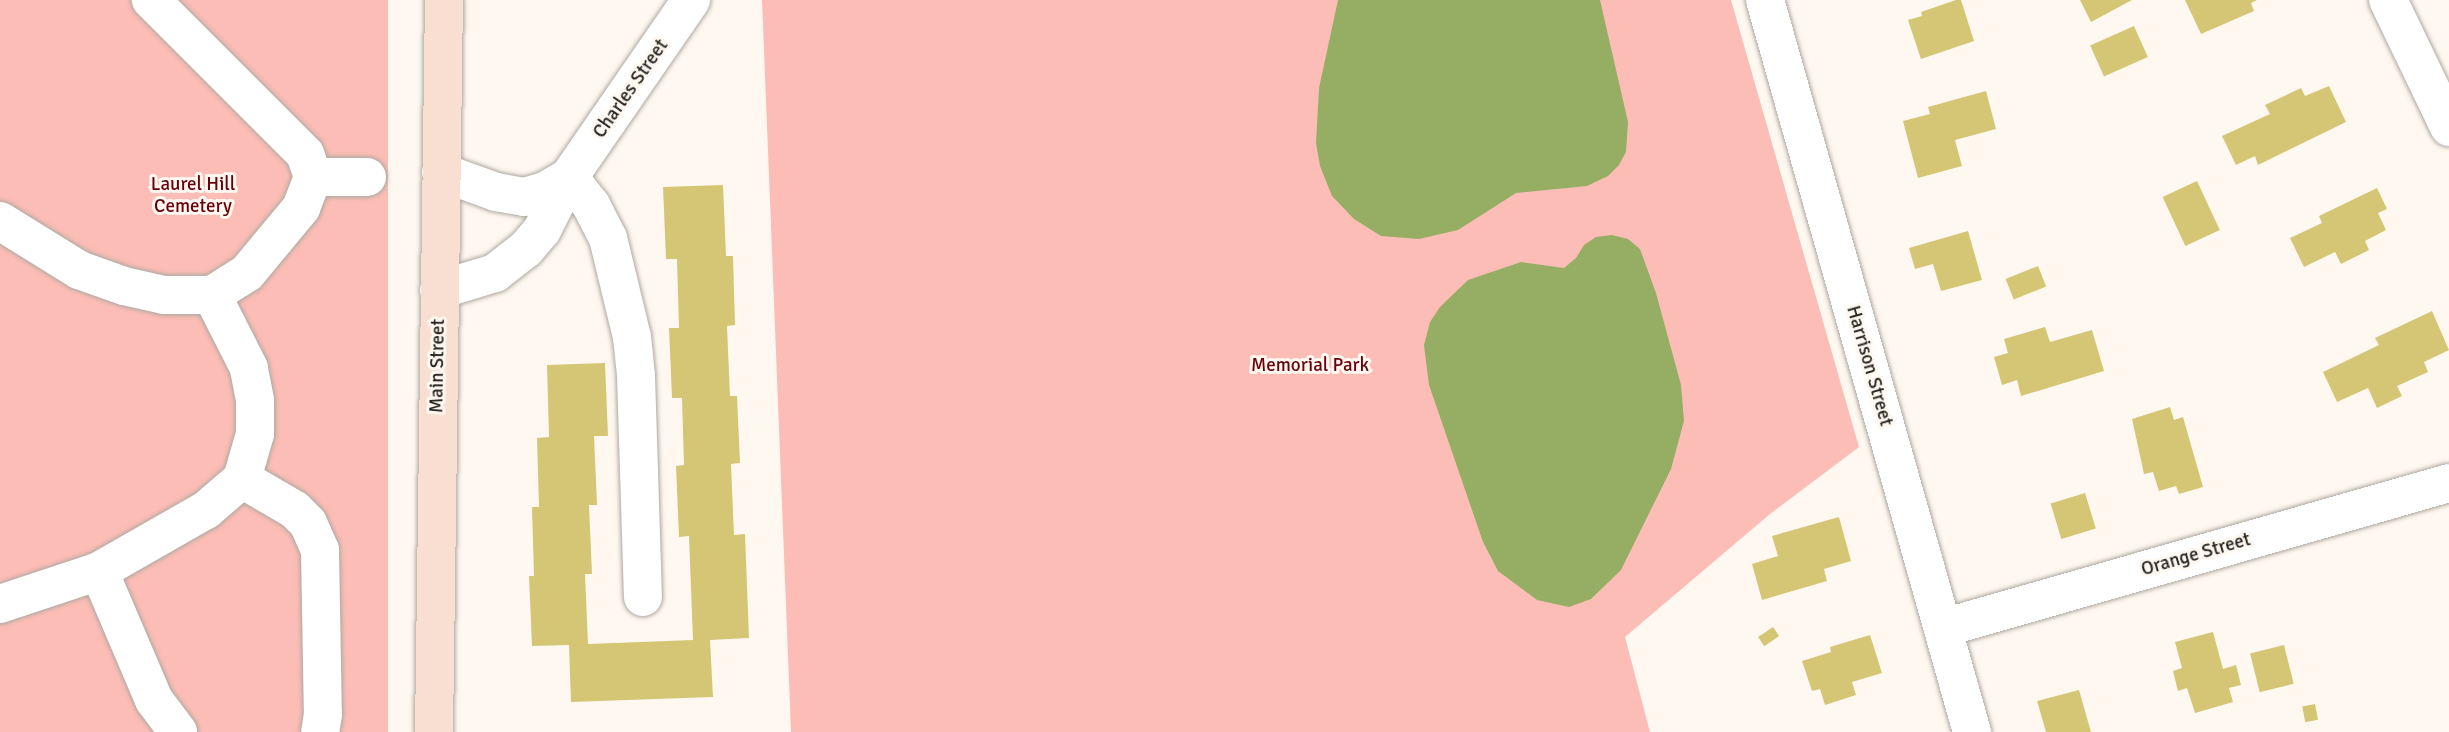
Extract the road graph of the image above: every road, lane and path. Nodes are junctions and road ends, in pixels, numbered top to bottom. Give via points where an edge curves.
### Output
1 (151, 0) edge
2 (443, 0) edge
3 (691, 0) edge
4 (1765, 0) edge
5 (2388, 0) edge
6 (2449, 127) edge
7 (441, 172) junction
8 (313, 177) junction
9 (367, 177) dead end
10 (562, 192) junction
11 (0, 221) edge
12 (439, 290) junction
13 (212, 295) junction
14 (242, 479) junction
15 (2449, 482) edge
16 (99, 570) junction
17 (643, 597) dead end
18 (0, 604) edge
19 (1943, 628) junction
20 (178, 732) edge
21 (320, 732) edge
22 (434, 732) edge
23 (1972, 732) edge

1 - 8 street via 305,154
2 - 7 main road, Main Street
3 - 10 street, Charles Street
4 - 19 street, Harrison Street
5 - 6 street
7 - 10 street, Charles Street via 524,197
7 - 12 main road, Main Street
8 - 9 street
8 - 13 street via 301,208 247,274
10 - 12 street, Charles Street via 526,249 495,272
10 - 17 street via 591,205 608,238 632,337
11 - 13 street via 79,270 124,286 164,295
12 - 22 main road, Main Street
13 - 14 street via 249,368 255,400 255,434
14 - 16 street via 206,510
14 - 21 street via 295,510 308,523 320,550
15 - 19 street, Orange Street
16 - 18 street
16 - 20 street via 154,700
19 - 23 street, Harrison Street

